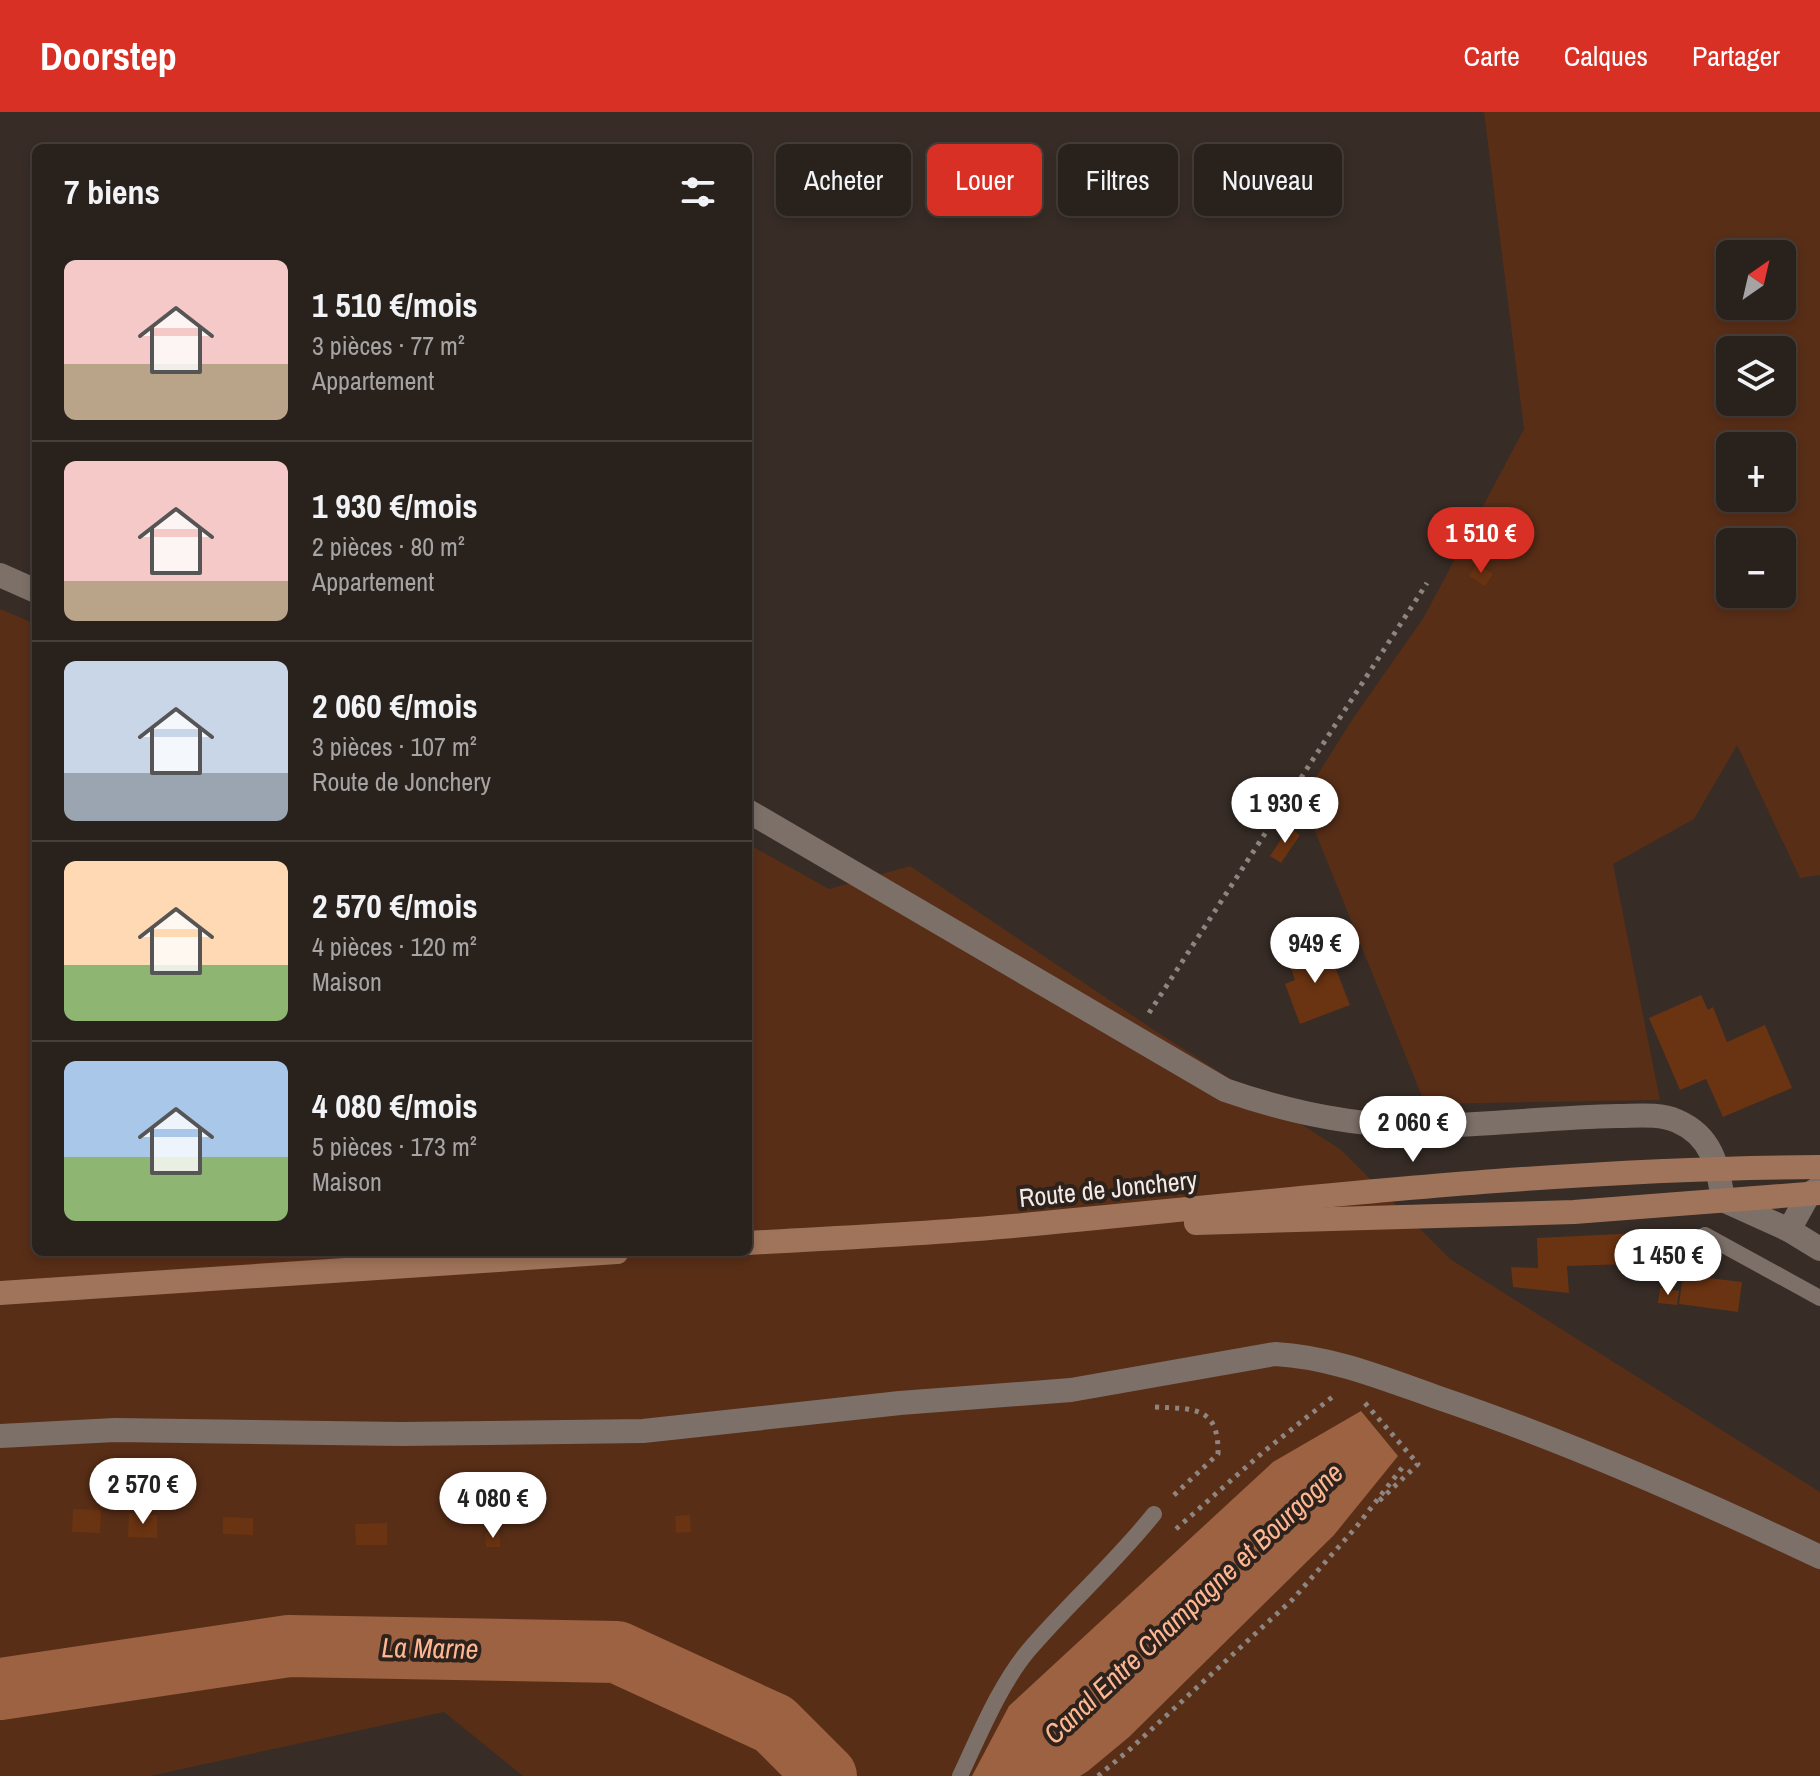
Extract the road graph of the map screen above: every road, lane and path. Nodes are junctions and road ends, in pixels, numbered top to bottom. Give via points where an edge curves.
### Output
1 (0, 575) edge
2 (1427, 583) dead end
3 (32, 589) edge
4 (752, 813) edge
5 (1133, 1038) junction
6 (1820, 1167) edge
7 (1718, 1168) junction
8 (1816, 1192) edge
9 (1723, 1200) junction
10 (1009, 1226) junction
11 (1789, 1230) junction
12 (1705, 1235) dead end
13 (752, 1243) edge
14 (1820, 1249) edge
15 (557, 1256) edge
16 (0, 1293) edge
17 (1820, 1298) edge
18 (1338, 1393) dead end
19 (1359, 1397) dead end
20 (1148, 1407) dead end
21 (1316, 1408) dead end
22 (0, 1436) edge
23 (1405, 1464) dead end
24 (1367, 1513) junction
25 (1154, 1514) joint
26 (1815, 1555) edge
27 (960, 1776) edge
28 (1098, 1776) edge

1 - 3 street
2 - 5 path
4 - 5 street
5 - 7 street via 1225,1090 1330,1119 1426,1126 1663,1116 1696,1132
6 - 7 main road, Route de Jonchery
7 - 9 street
7 - 10 main road, Route de Jonchery via 1373,1191
8 - 9 main road, Route de Jonchery
8 - 11 street
9 - 10 main road, Route de Jonchery via 1398,1219
9 - 11 street
10 - 13 main road
11 - 14 street
12 - 17 lane
15 - 16 main road
18 - 21 path
19 - 24 path via 1418,1464
20 - 25 path via 1195,1409 1206,1415 1218,1435 1218,1454
22 - 26 street via 115,1430 643,1431 1071,1390 1275,1354 1309,1356 1510,1422
23 - 24 path
24 - 28 path via 1293,1599
25 - 27 lane via 1028,1651

